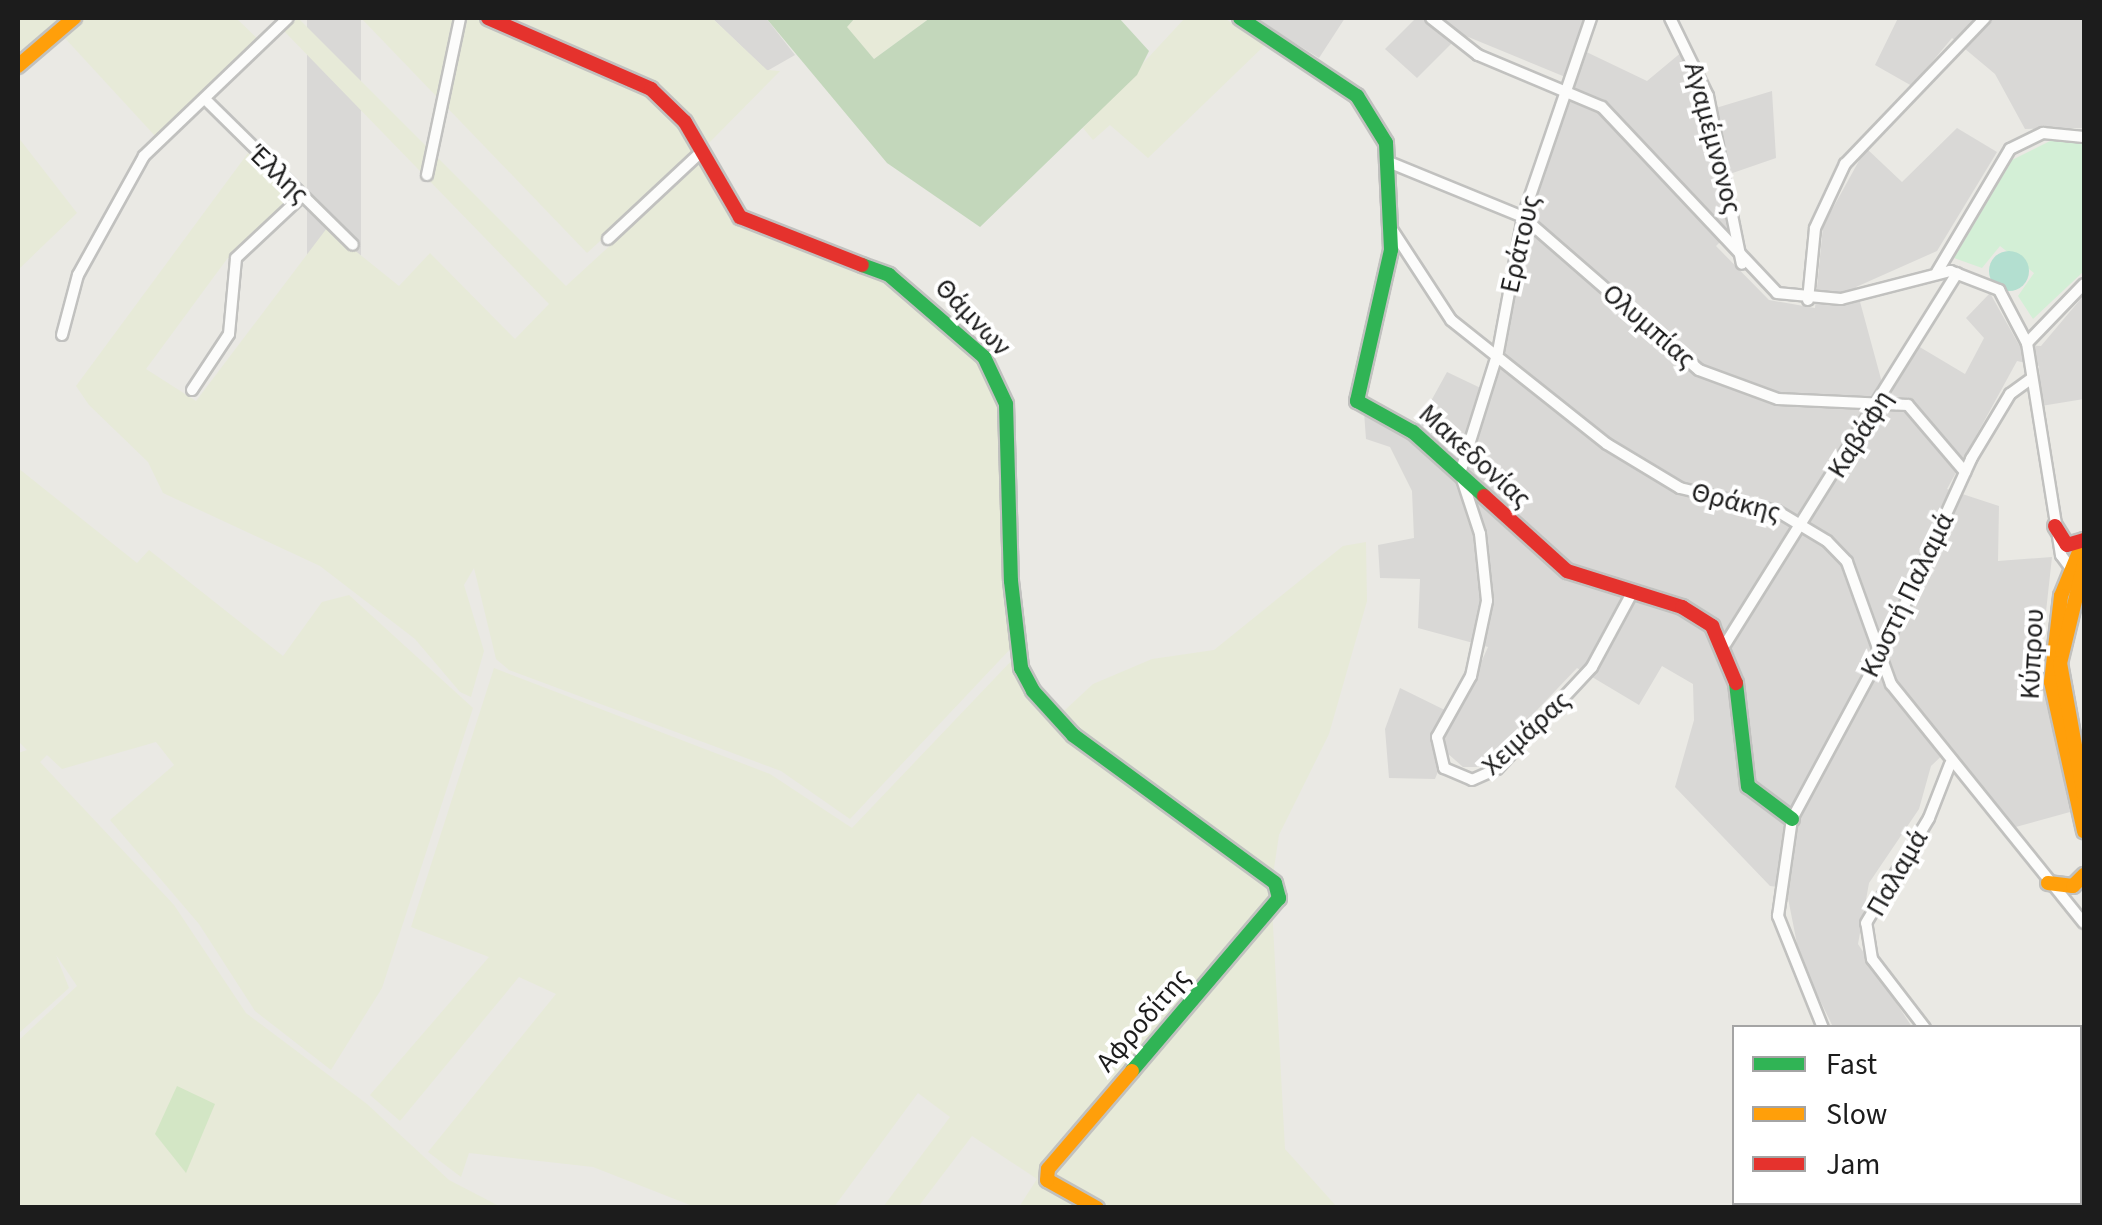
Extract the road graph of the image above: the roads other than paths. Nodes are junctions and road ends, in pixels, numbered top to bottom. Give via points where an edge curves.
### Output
1 (74, 18) edge
2 (288, 18) edge
3 (460, 18) edge
4 (488, 18) edge
5 (1240, 18) edge
6 (1431, 18) edge
7 (1591, 18) edge
8 (1670, 18) edge
9 (1985, 18) edge
10 (18, 66) edge
11 (1568, 85) junction
12 (206, 100) junction
13 (2084, 136) edge
14 (702, 152) junction
15 (1391, 163) junction
16 (427, 176) dead end
17 (302, 196) junction
18 (1523, 217) junction
19 (1393, 231) junction
20 (608, 239) dead end
21 (354, 245) dead end
22 (1742, 264) junction
23 (1937, 272) junction
24 (1957, 272) junction
25 (2084, 284) edge
26 (1808, 300) junction
27 (62, 335) dead end
28 (2027, 343) junction
29 (1498, 352) junction
30 (2031, 379) junction
31 (192, 390) dead end
32 (1882, 399) junction
33 (1964, 472) junction
34 (1460, 473) junction
35 (1803, 521) junction
36 (2056, 526) junction
37 (2084, 539) edge
38 (2079, 572) edge
39 (1631, 595) junction
40 (1726, 643) junction
41 (1877, 662) junction
42 (1950, 764) junction
43 (2084, 796) edge
44 (1792, 819) junction
45 (2084, 832) edge
46 (2084, 874) edge
47 (2048, 883) junction
48 (1278, 898) joint
49 (2084, 924) edge
50 (1822, 1025) edge
51 (1923, 1025) edge
52 (1098, 1208) edge

1 - 10 street
2 - 12 street
3 - 16 street
4 - 14 street, Θάμνων via 651,89
5 - 15 street, Μακεδονίας via 1365,103
6 - 11 street via 1478,55
7 - 11 street, Εράτους
8 - 22 street, Αγαμέμνονος via 1708,96
9 - 26 street via 1845,164 1816,222
11 - 18 street, Εράτους
11 - 22 street via 1624,126
12 - 17 street, Έλλης
12 - 27 street via 139,164 78,275
13 - 23 street via 2043,133 2010,149
14 - 20 street
14 - 48 street, Θάμνων via 740,216 889,275 984,357 1006,404 1010,581 1021,668 1032,690 1073,735 1275,883
15 - 18 street, Ολυμπίας
15 - 19 street, Μακεδονίας
17 - 21 street, Έλλης
17 - 31 street via 236,258 229,334
18 - 29 street, Εράτους
18 - 32 street, Ολυμπίας via 1680,358 1718,380 1778,399
19 - 29 street, Θράκης via 1442,310
19 - 34 street, Μακεδονίας via 1357,401 1396,419
22 - 26 street via 1777,293
23 - 24 street
23 - 26 street
24 - 28 street via 2005,295
24 - 32 street, Καβάφη
25 - 28 street
28 - 30 street
29 - 34 street, Εράτους
29 - 35 street, Θράκης via 1643,469 1715,500
30 - 33 street, Κωστή Παλαμά via 2010,394
30 - 36 street
32 - 33 street, Ολυμπίας via 1923,415
32 - 35 street, Καβάφη
33 - 41 street, Κωστή Παλαμά
34 - 39 street, Μακεδονίας via 1567,570
34 - 39 street, Χειμάρας via 1480,534 1487,601 1474,669 1437,737 1448,772 1472,780 1497,768 1587,673
35 - 40 street, Καβάφη
35 - 41 street, Θράκης via 1848,562
36 - 37 street via 2067,546
36 - 38 street
37 - 38 street, Κύπρου
38 - 43 street, Κύπρου via 2061,683
38 - 45 street, Κύπρου via 2052,694
39 - 40 street, Μακεδονίας via 1692,611
40 - 44 street via 1748,786
41 - 42 street, Θράκης
41 - 44 street, Κωστή Παλαμά
42 - 47 street, Θράκης
42 - 51 street, Παλαμά via 1929,818 1866,922 1872,959
44 - 50 street via 1778,916
46 - 47 street via 2073,886
47 - 49 street, Θράκης
48 - 52 street, Αφροδίτης via 1046,1175

